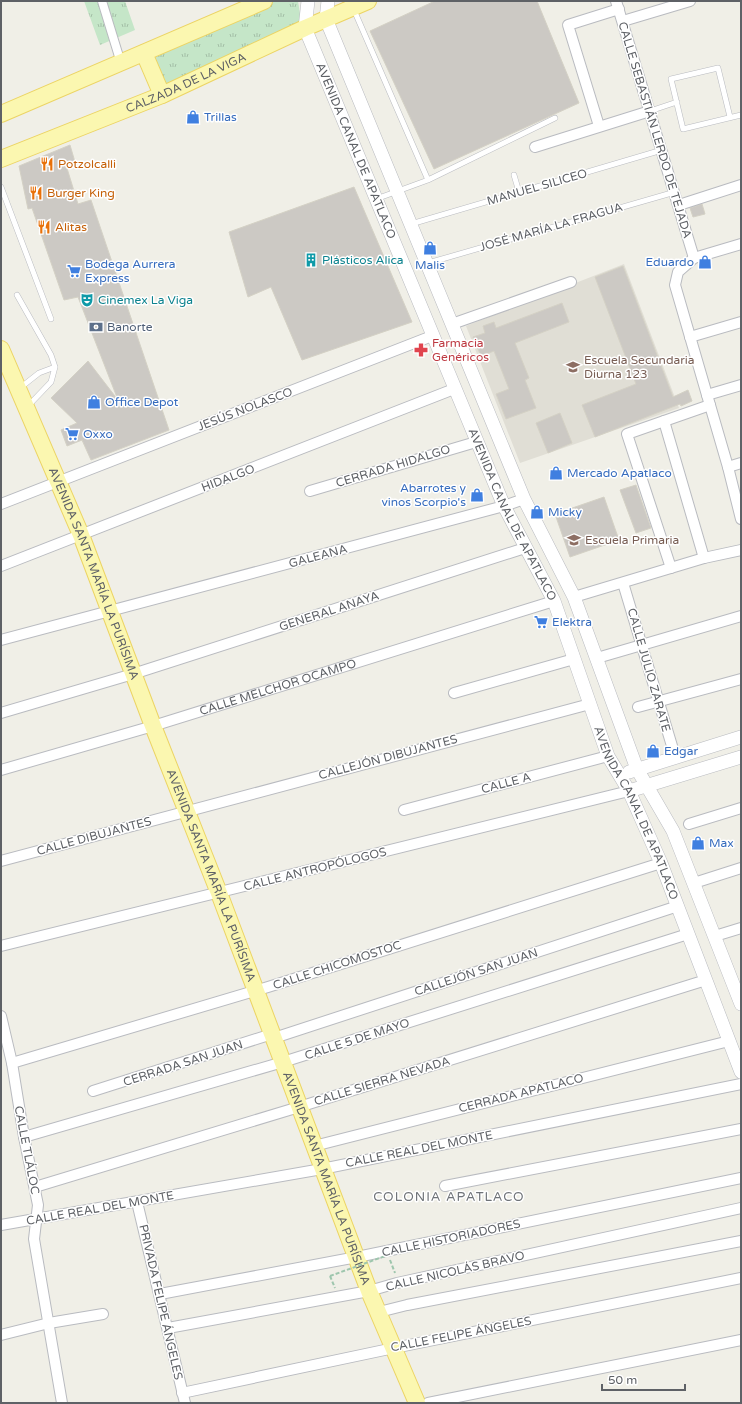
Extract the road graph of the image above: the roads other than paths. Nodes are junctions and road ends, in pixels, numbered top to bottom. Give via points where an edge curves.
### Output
1 (102, 1) edge
2 (264, 1) edge
3 (308, 1) edge
4 (328, 1) edge
5 (368, 1) edge
6 (690, 1) edge
7 (617, 5) edge
8 (353, 7) junction
9 (326, 19) junction
10 (623, 21) junction
11 (305, 28) junction
12 (144, 53) junction
13 (121, 63) junction
14 (162, 95) junction
15 (677, 102) junction
16 (650, 111) junction
17 (1, 114) edge
18 (741, 115) edge
19 (730, 117) junction
20 (555, 118) dead end
21 (599, 126) junction
22 (535, 147) dead end
23 (663, 150) junction
24 (1, 159) edge
25 (514, 175) dead end
26 (428, 180) junction
27 (741, 185) edge
28 (1, 187) edge
29 (397, 192) junction
30 (519, 192) junction
31 (675, 192) junction
32 (375, 200) junction
33 (679, 205) junction
34 (411, 224) junction
35 (741, 244) edge
36 (694, 258) junction
37 (427, 263) junction
38 (570, 282) dead end
39 (17, 295) dead end
40 (51, 319) dead end
41 (741, 322) edge
42 (452, 324) junction
43 (432, 336) junction
44 (690, 337) junction
45 (1, 349) edge
46 (55, 367) junction
47 (741, 385) edge
48 (454, 389) junction
49 (18, 390) junction
50 (707, 395) junction
51 (710, 405) junction
52 (26, 408) junction
53 (664, 421) junction
54 (476, 442) junction
55 (741, 463) edge
56 (728, 467) junction
57 (59, 482) junction
58 (310, 491) dead end
59 (524, 499) junction
60 (1, 504) edge
61 (504, 506) junction
62 (741, 519) edge
63 (81, 536) junction
64 (525, 548) junction
65 (741, 550) edge
66 (704, 558) junction
67 (1, 566) edge
68 (672, 568) junction
69 (623, 583) junction
70 (574, 597) junction
71 (554, 601) junction
72 (110, 612) junction
73 (741, 616) edge
74 (1, 640) edge
75 (643, 645) junction
76 (597, 658) junction
77 (574, 659) junction
78 (133, 674) junction
79 (741, 679) edge
80 (454, 693) dead end
81 (658, 701) junction
82 (590, 704) junction
83 (638, 707) dead end
84 (1, 713) edge
85 (153, 726) junction
86 (741, 737) edge
87 (608, 756) junction
88 (675, 756) junction
89 (741, 756) edge
90 (637, 769) junction
91 (1, 770) edge
92 (620, 775) junction
93 (647, 784) junction
94 (628, 791) junction
95 (741, 808) edge
96 (404, 810) dead end
97 (186, 811) junction
98 (689, 824) dead end
99 (1, 860) edge
100 (661, 863) junction
101 (741, 868) edge
102 (694, 883) junction
103 (219, 893) junction
104 (678, 906) junction
105 (741, 928) edge
106 (688, 934) junction
107 (714, 936) junction
108 (1, 946) edge
109 (706, 980) junction
110 (256, 991) junction
111 (740, 996) edge
112 (1, 1016) edge
113 (273, 1036) junction
114 (729, 1041) junction
115 (283, 1062) junction
116 (12, 1063) junction
117 (741, 1072) edge
118 (741, 1084) edge
119 (93, 1091) dead end
120 (299, 1108) junction
121 (741, 1130) edge
122 (24, 1137) junction
123 (314, 1146) junction
124 (322, 1168) junction
125 (741, 1178) edge
126 (445, 1186) dead end
127 (35, 1187) junction
128 (137, 1202) junction
129 (741, 1208) edge
130 (36, 1220) junction
131 (1, 1225) edge
132 (741, 1241) edge
133 (357, 1257) junction
134 (741, 1278) edge
135 (369, 1291) junction
136 (160, 1294) junction
137 (379, 1312) junction
138 (102, 1314) dead end
139 (49, 1323) junction
140 (168, 1328) junction
141 (1, 1335) edge
142 (741, 1340) edge
143 (394, 1348) junction
144 (182, 1393) junction
145 (62, 1403) edge
146 (185, 1403) edge
147 (417, 1403) edge
148 (428, 1403) edge

1 - 13 street
2 - 12 main road
3 - 11 street, AVENIDA CANAL DE APATLACO
4 - 9 street, AVENIDA CANAL DE APATLACO
5 - 8 main road, CALZADA DE LA VIGA
6 - 10 street
7 - 10 street, CALLE SEBASTIÁN LERDO DE TEJADA
7 - 21 street via 568,26
8 - 9 main road, CALZADA DE LA VIGA
8 - 26 lane
9 - 11 main road, CALZADA DE LA VIGA
9 - 29 street, AVENIDA CANAL DE APATLACO
10 - 16 street, CALLE SEBASTIÁN LERDO DE TEJADA
11 - 14 main road, CALZADA DE LA VIGA
11 - 32 street, AVENIDA CANAL DE APATLACO
12 - 13 main road
12 - 14 main road
13 - 17 main road
14 - 24 main road, CALZADA DE LA VIGA
15 - 16 lane
15 - 19 lane via 683,129
15 - 19 lane via 671,79 718,68
16 - 21 street
16 - 23 street, CALLE SEBASTIÁN LERDO DE TEJADA
18 - 19 lane
20 - 26 lane
21 - 22 street
23 - 30 lane, MANUEL SILICEO
23 - 31 street, CALLE SEBASTIÁN LERDO DE TEJADA
25 - 30 lane
26 - 29 lane
27 - 33 street
28 - 40 lane
29 - 32 lane
29 - 34 street, AVENIDA CANAL DE APATLACO
30 - 34 lane, MANUEL SILICEO
31 - 33 street, CALLE SEBASTIÁN LERDO DE TEJADA
31 - 37 lane, JOSÉ MARÍA LA FRAGUA
32 - 43 street, AVENIDA CANAL DE APATLACO
33 - 36 street, CALLE SEBASTIÁN LERDO DE TEJADA
34 - 37 street, AVENIDA CANAL DE APATLACO
35 - 36 street
36 - 44 street via 678,272 675,285
37 - 42 street, AVENIDA CANAL DE APATLACO
38 - 42 street
39 - 46 lane via 51,355
41 - 44 street
42 - 59 street, AVENIDA CANAL DE APATLACO
43 - 48 street, AVENIDA CANAL DE APATLACO
43 - 57 street, JESÚS NOLASCO
44 - 50 street
45 - 49 main road, AVENIDA SANTA MARÍA LA PURÍSIMA
46 - 49 lane via 39,373
46 - 52 lane via 51,382
47 - 50 street
48 - 54 street, AVENIDA CANAL DE APATLACO
48 - 63 street, HIDALGO
49 - 52 main road, AVENIDA SANTA MARÍA LA PURÍSIMA
50 - 51 street
51 - 53 street
51 - 56 street
52 - 57 main road, AVENIDA SANTA MARÍA LA PURÍSIMA
53 - 66 street
53 - 68 street via 627,434
54 - 58 street, CERRADA HIDALGO
54 - 61 street, AVENIDA CANAL DE APATLACO
55 - 56 street
56 - 62 street
57 - 60 street, JESÚS NOLASCO
57 - 63 main road, AVENIDA SANTA MARÍA LA PURÍSIMA
59 - 61 street, GALEANA
59 - 70 street, AVENIDA CANAL DE APATLACO
61 - 64 street, AVENIDA CANAL DE APATLACO
61 - 72 street, GALEANA
63 - 67 street, HIDALGO
63 - 72 main road, AVENIDA SANTA MARÍA LA PURÍSIMA
64 - 71 street, AVENIDA CANAL DE APATLACO
64 - 78 street, GENERAL ANAYA
65 - 66 street
66 - 68 street
68 - 69 street
69 - 70 street
69 - 75 street, CALLE JULIO ZARATE
70 - 76 street, AVENIDA CANAL DE APATLACO
71 - 77 street, AVENIDA CANAL DE APATLACO
71 - 85 street, CALLE MELCHOR OCAMPO
72 - 74 street, GALEANA
72 - 78 main road, AVENIDA SANTA MARÍA LA PURÍSIMA
73 - 75 street
75 - 76 street
75 - 81 street, CALLE JULIO ZARATE
76 - 90 street, AVENIDA CANAL DE APATLACO
77 - 80 street
77 - 82 street, AVENIDA CANAL DE APATLACO
78 - 84 street, GENERAL ANAYA
78 - 85 main road, AVENIDA SANTA MARÍA LA PURÍSIMA
79 - 81 street
81 - 83 street
81 - 88 street, CALLE JULIO ZARATE
82 - 87 street, AVENIDA CANAL DE APATLACO
82 - 97 street, CALLEJÓN DIBUJANTES
85 - 91 street, CALLE MELCHOR OCAMPO
85 - 97 main road, AVENIDA SANTA MARÍA LA PURÍSIMA
86 - 88 street
87 - 92 street, AVENIDA CANAL DE APATLACO
87 - 96 street, CALLE A
88 - 90 street
89 - 93 street
90 - 92 street
90 - 93 street, AVENIDA CANAL DE APATLACO
92 - 94 street, AVENIDA CANAL DE APATLACO
93 - 94 street
93 - 102 street, AVENIDA CANAL DE APATLACO via 672,831
94 - 100 street, AVENIDA CANAL DE APATLACO
94 - 103 street, CALLE ANTROPÓLOGOS
95 - 98 street
97 - 99 street, CALLE DIBUJANTES
97 - 103 main road, AVENIDA SANTA MARÍA LA PURÍSIMA
100 - 104 street, AVENIDA CANAL DE APATLACO
100 - 110 street, CALLE CHICOMOSTOC
101 - 102 street
102 - 107 street, AVENIDA CANAL DE APATLACO
103 - 108 street, CALLE ANTROPÓLOGOS
103 - 110 main road, AVENIDA SANTA MARÍA LA PURÍSIMA
104 - 106 street, AVENIDA CANAL DE APATLACO
104 - 113 street, CALLEJÓN SAN JUAN
105 - 107 street
106 - 109 street, AVENIDA CANAL DE APATLACO
106 - 115 street, CALLE 5 DE MAYO
107 - 111 street, AVENIDA CANAL DE APATLACO
109 - 114 street, AVENIDA CANAL DE APATLACO
109 - 120 street, CALLE SIERRA NEVADA
110 - 113 main road, AVENIDA SANTA MARÍA LA PURÍSIMA
110 - 116 street, CALLE CHICOMOSTOC
112 - 116 street, CALLE TLÁLOC
113 - 115 main road, AVENIDA SANTA MARÍA LA PURÍSIMA
113 - 119 street, CERRADA SAN JUAN
114 - 117 street, AVENIDA CANAL DE APATLACO
114 - 123 street, CERRADA APATLACO
115 - 120 main road, AVENIDA SANTA MARÍA LA PURÍSIMA
115 - 122 street, CALLE 5 DE MAYO
116 - 122 street, CALLE TLÁLOC
118 - 124 street, CALLE REAL DEL MONTE
120 - 123 main road, AVENIDA SANTA MARÍA LA PURÍSIMA
120 - 127 street, CALLE SIERRA NEVADA
121 - 126 street
122 - 127 street, CALLE TLÁLOC
123 - 124 main road, AVENIDA SANTA MARÍA LA PURÍSIMA
124 - 128 street, CALLE REAL DEL MONTE
124 - 133 main road, AVENIDA SANTA MARÍA LA PURÍSIMA
125 - 133 street, CALLE HISTORIADORES
127 - 130 street, CALLE TLÁLOC via 38,1205
128 - 130 street, CALLE REAL DEL MONTE
128 - 136 street, PRIVADA FELIPE ÁNGELES
129 - 135 street, CALLE NICOLÁS BRAVO via 396,1282
130 - 131 street, CALLE REAL DEL MONTE
130 - 139 street, CALLE TLÁLOC via 34,1239
132 - 137 street
133 - 135 main road, AVENIDA SANTA MARÍA LA PURÍSIMA
133 - 136 street, CALLE HISTORIADORES
134 - 143 street, CALLE FELIPE ÁNGELES
135 - 137 main road, AVENIDA SANTA MARÍA LA PURÍSIMA
135 - 140 street, CALLE NICOLÁS BRAVO
136 - 140 street, PRIVADA FELIPE ÁNGELES
137 - 143 main road, AVENIDA SANTA MARÍA LA PURÍSIMA
138 - 139 street
139 - 141 street
139 - 145 street, CALLE TLÁLOC
140 - 144 street, PRIVADA FELIPE ÁNGELES
142 - 148 street
143 - 144 street, CALLE FELIPE ÁNGELES
143 - 147 main road, AVENIDA SANTA MARÍA LA PURÍSIMA
144 - 146 street, PRIVADA FELIPE ÁNGELES

